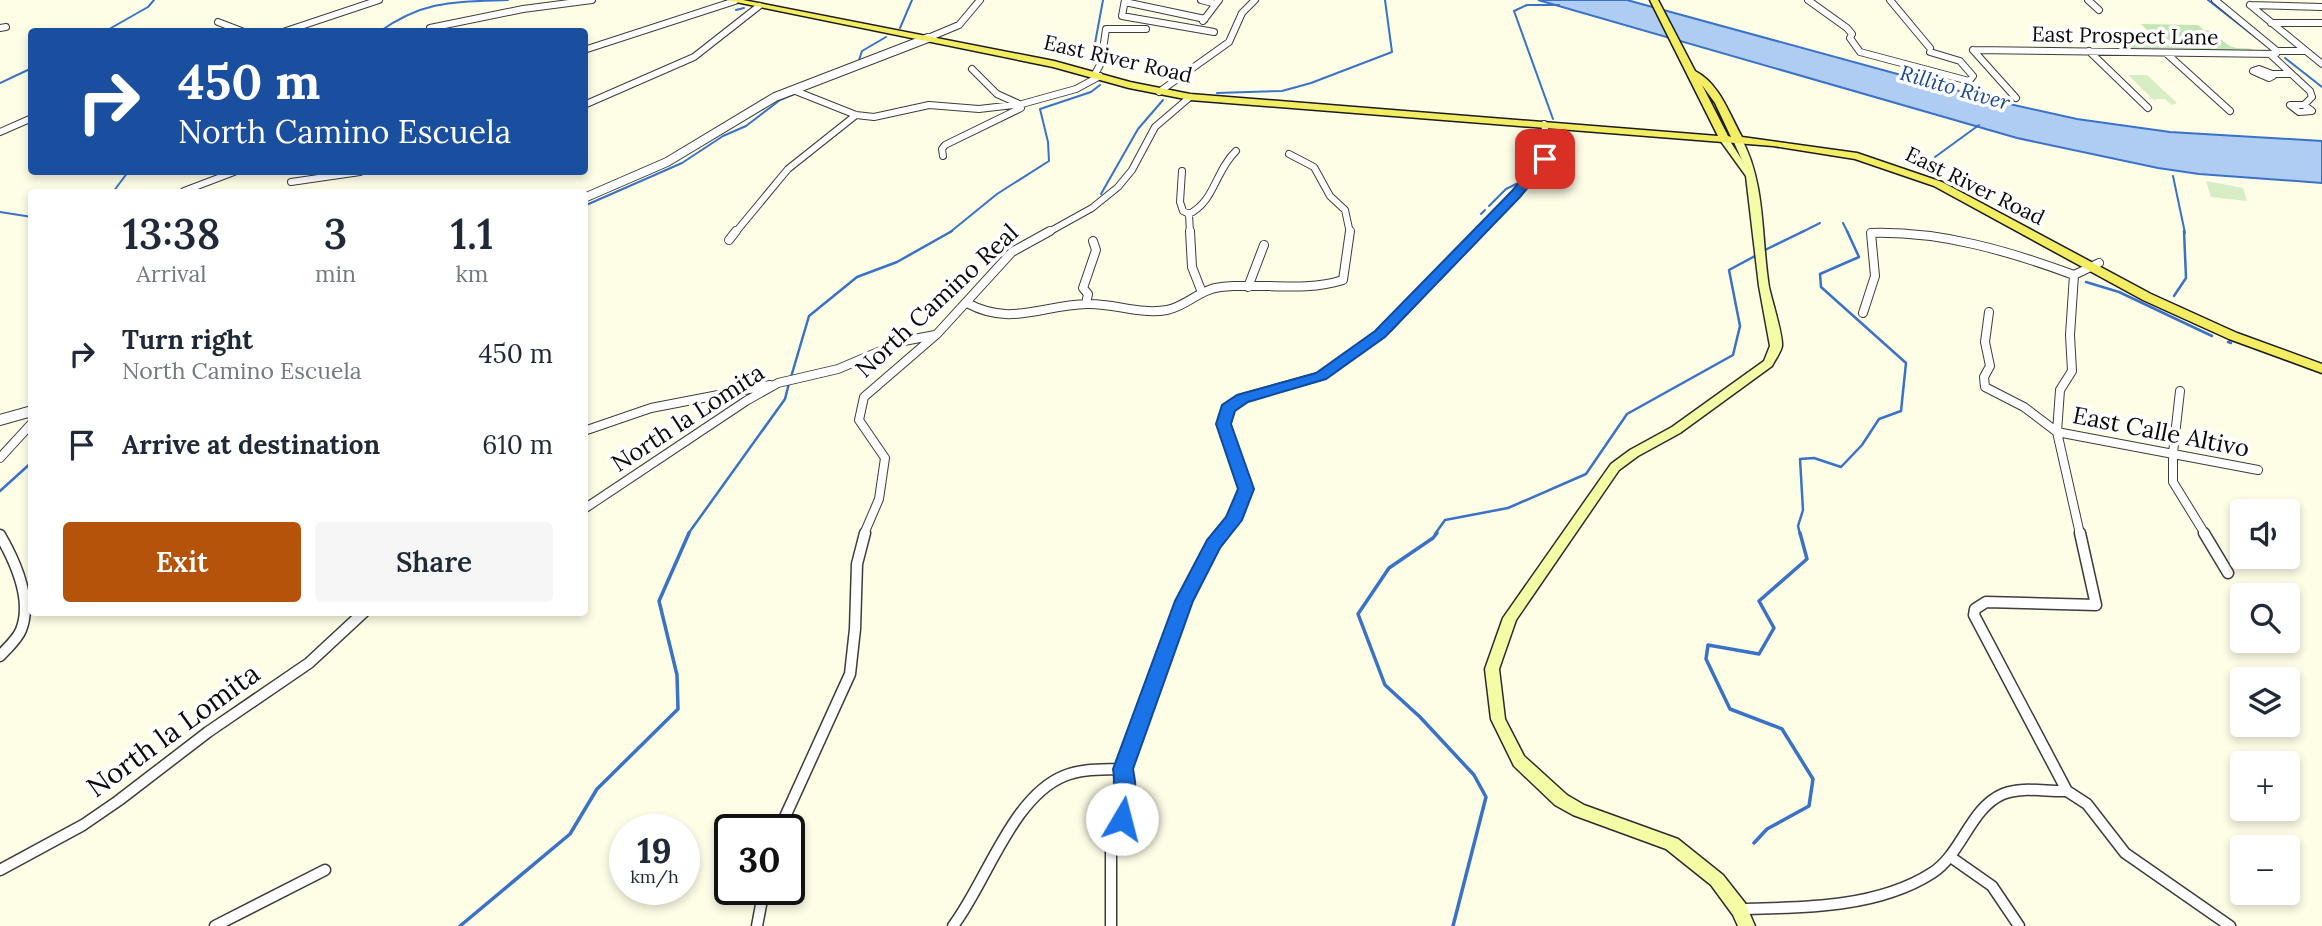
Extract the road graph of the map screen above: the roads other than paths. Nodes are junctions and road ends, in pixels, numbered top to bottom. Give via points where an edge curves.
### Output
1 (379, 0) edge
2 (592, 0) edge
3 (974, 0) edge
4 (980, 0) edge
5 (1201, 0) edge
6 (1248, 0) edge
7 (1255, 0) edge
8 (1891, 0) edge
9 (2088, 0) edge
10 (2214, 0) edge
11 (733, 1) edge
12 (1125, 1) edge
13 (1811, 1) edge
14 (1217, 2) edge
15 (1655, 3) edge
16 (759, 6) junction
17 (2322, 7) edge
18 (2099, 10) dead end
19 (1205, 19) junction
20 (218, 22) dead end
21 (1152, 22) junction
22 (2271, 23) junction
23 (2322, 23) edge
24 (234, 28) edge
25 (297, 28) edge
26 (430, 28) dead end
27 (1198, 29) junction
28 (1214, 32) dead end
29 (928, 38) junction
30 (1219, 48) junction
31 (588, 49) edge
32 (2089, 51) junction
33 (2306, 51) junction
34 (2166, 53) junction
35 (2275, 53) junction
36 (2322, 64) edge
37 (972, 69) dead end
38 (2272, 74) dead end
39 (2290, 74) junction
40 (1097, 75) junction
41 (793, 90) junction
42 (1160, 92) junction
43 (1190, 97) junction
44 (2016, 98) dead end
45 (588, 103) edge
46 (1022, 104) junction
47 (2304, 105) dead end
48 (2148, 108) dead end
49 (2230, 111) dead end
50 (856, 114) junction
51 (28, 120) edge
52 (1544, 124) junction
53 (0, 132) edge
54 (1730, 137) junction
55 (1236, 151) dead end
56 (1289, 154) dead end
57 (943, 156) dead end
58 (1182, 171) dead end
59 (225, 175) edge
60 (339, 175) edge
61 (291, 182) dead end
62 (189, 189) edge
63 (588, 196) edge
64 (1189, 214) junction
65 (729, 240) dead end
66 (1093, 241) dead end
67 (1264, 245) dead end
68 (2094, 265) junction
69 (2074, 275) junction
70 (1248, 286) junction
71 (1201, 290) junction
72 (967, 303) junction
73 (1086, 304) junction
74 (1989, 312) dead end
75 (1863, 313) dead end
76 (937, 334) junction
77 (2322, 361) edge
78 (2322, 369) edge
79 (778, 383) junction
80 (2180, 391) dead end
81 (28, 412) edge
82 (0, 420) edge
83 (28, 429) edge
84 (588, 431) edge
85 (2056, 432) junction
86 (2172, 453) junction
87 (0, 458) edge
88 (2258, 470) dead end
89 (588, 506) edge
90 (0, 535) edge
91 (2228, 573) dead end
92 (360, 616) edge
93 (0, 656) edge
94 (1123, 769) junction
95 (2067, 791) junction
96 (785, 814) edge
97 (1952, 858) junction
98 (0, 870) edge
99 (325, 870) dead end
100 (761, 905) edge
101 (1740, 909) junction
102 (215, 926) edge
103 (757, 926) edge
104 (953, 926) edge
105 (1111, 926) edge
106 (1747, 926) edge
107 (2019, 926) edge
108 (2230, 926) edge

1 - 25 street
2 - 26 street
3 - 29 street via 957,21
4 - 29 street via 959,25
5 - 14 street
6 - 30 street via 1228,26
7 - 30 street via 1248,3 1229,42
8 - 13 street via 1930,50 1963,61 1973,76 1969,81 1860,52 1841,20 1820,11
9 - 18 street
10 - 35 street
11 - 16 main road, East River Road
11 - 31 street
12 - 19 street
12 - 21 street via 1122,16
14 - 19 street
15 - 54 main road via 1693,73 1707,86
16 - 29 main road, East River Road
16 - 45 street via 694,57
17 - 22 street via 2250,5
19 - 27 street
20 - 24 street
21 - 27 street
21 - 40 street via 1142,32 1119,32 1104,38
22 - 23 street
22 - 33 street
27 - 28 street
29 - 40 main road, East River Road
29 - 41 street
30 - 42 street
32 - 34 street, East Prospect Lane
32 - 44 street, East Prospect Lane via 1973,50
32 - 48 street
33 - 35 street, East Prospect Lane
33 - 36 street
34 - 35 street, East Prospect Lane
34 - 49 street
35 - 39 street
37 - 46 street via 997,94
38 - 39 street
39 - 47 street via 2310,91 2312,97
40 - 42 main road, East River Road
40 - 46 street via 1076,89
41 - 50 street
41 - 63 street via 754,108 667,163
42 - 43 main road, East River Road
43 - 52 main road, East River Road
43 - 72 street, North Camino Real via 1155,127 1118,187 1092,208 1022,245
46 - 50 street via 979,109 929,104 884,117
46 - 57 street via 1001,120 945,145
50 - 65 street via 788,169
51 - 53 street
52 - 54 main road, East River Road
52 - 94 street via 1546,158 1388,327 1321,376 1242,398 1228,409 1223,424 1246,489 1243,501 1213,544 1184,601
54 - 68 main road, East River Road via 1832,144 1908,165 1963,188
54 - 101 main road via 1748,162 1776,346 1768,363 1615,467 1510,618 1492,669 1498,719 1519,761 1561,800 1579,810 1672,844 1717,880
55 - 64 street via 1224,163 1202,209
56 - 70 street via 1307,161 1345,210 1350,233 1343,280 1323,288
58 - 64 street via 1180,202
59 - 62 street
60 - 61 street
64 - 71 street via 1192,267
66 - 73 street via 1096,250 1083,288 1088,294
67 - 70 street
68 - 69 street
68 - 77 main road, East River Road
68 - 78 main road, East River Road via 2147,297
69 - 75 street via 1985,247 1871,233 1875,276
69 - 85 street via 2072,371 2060,390
70 - 71 street
71 - 73 street via 1183,304 1158,311
72 - 73 street via 989,314 1018,316
72 - 76 street, North Camino Real
74 - 85 street via 1985,342 1990,366 1985,387 2024,407
76 - 79 street, North la Lomita via 904,341 838,369
76 - 96 street, North Camino Real via 864,397 860,407 859,420 885,458 879,499 857,564 850,674
79 - 84 street via 651,408
79 - 89 street, North la Lomita
80 - 86 street
81 - 82 street
83 - 87 street
85 - 86 street, East Calle Altivo
85 - 95 street via 2096,604 1986,602 1975,609 1975,615
86 - 88 street, East Calle Altivo
86 - 91 street via 2174,482
90 - 93 street via 17,570 24,605 21,631
92 - 98 street, North la Lomita via 309,663 118,801
94 - 104 street via 1089,770 1059,778 1032,802
94 - 105 street via 1123,810 1111,847
95 - 97 street via 2001,794 1989,801
95 - 108 street via 2087,804 2125,853
97 - 101 street via 1920,881 1878,894 1795,909
97 - 107 street via 1991,882
99 - 102 street
100 - 103 street
101 - 106 main road

